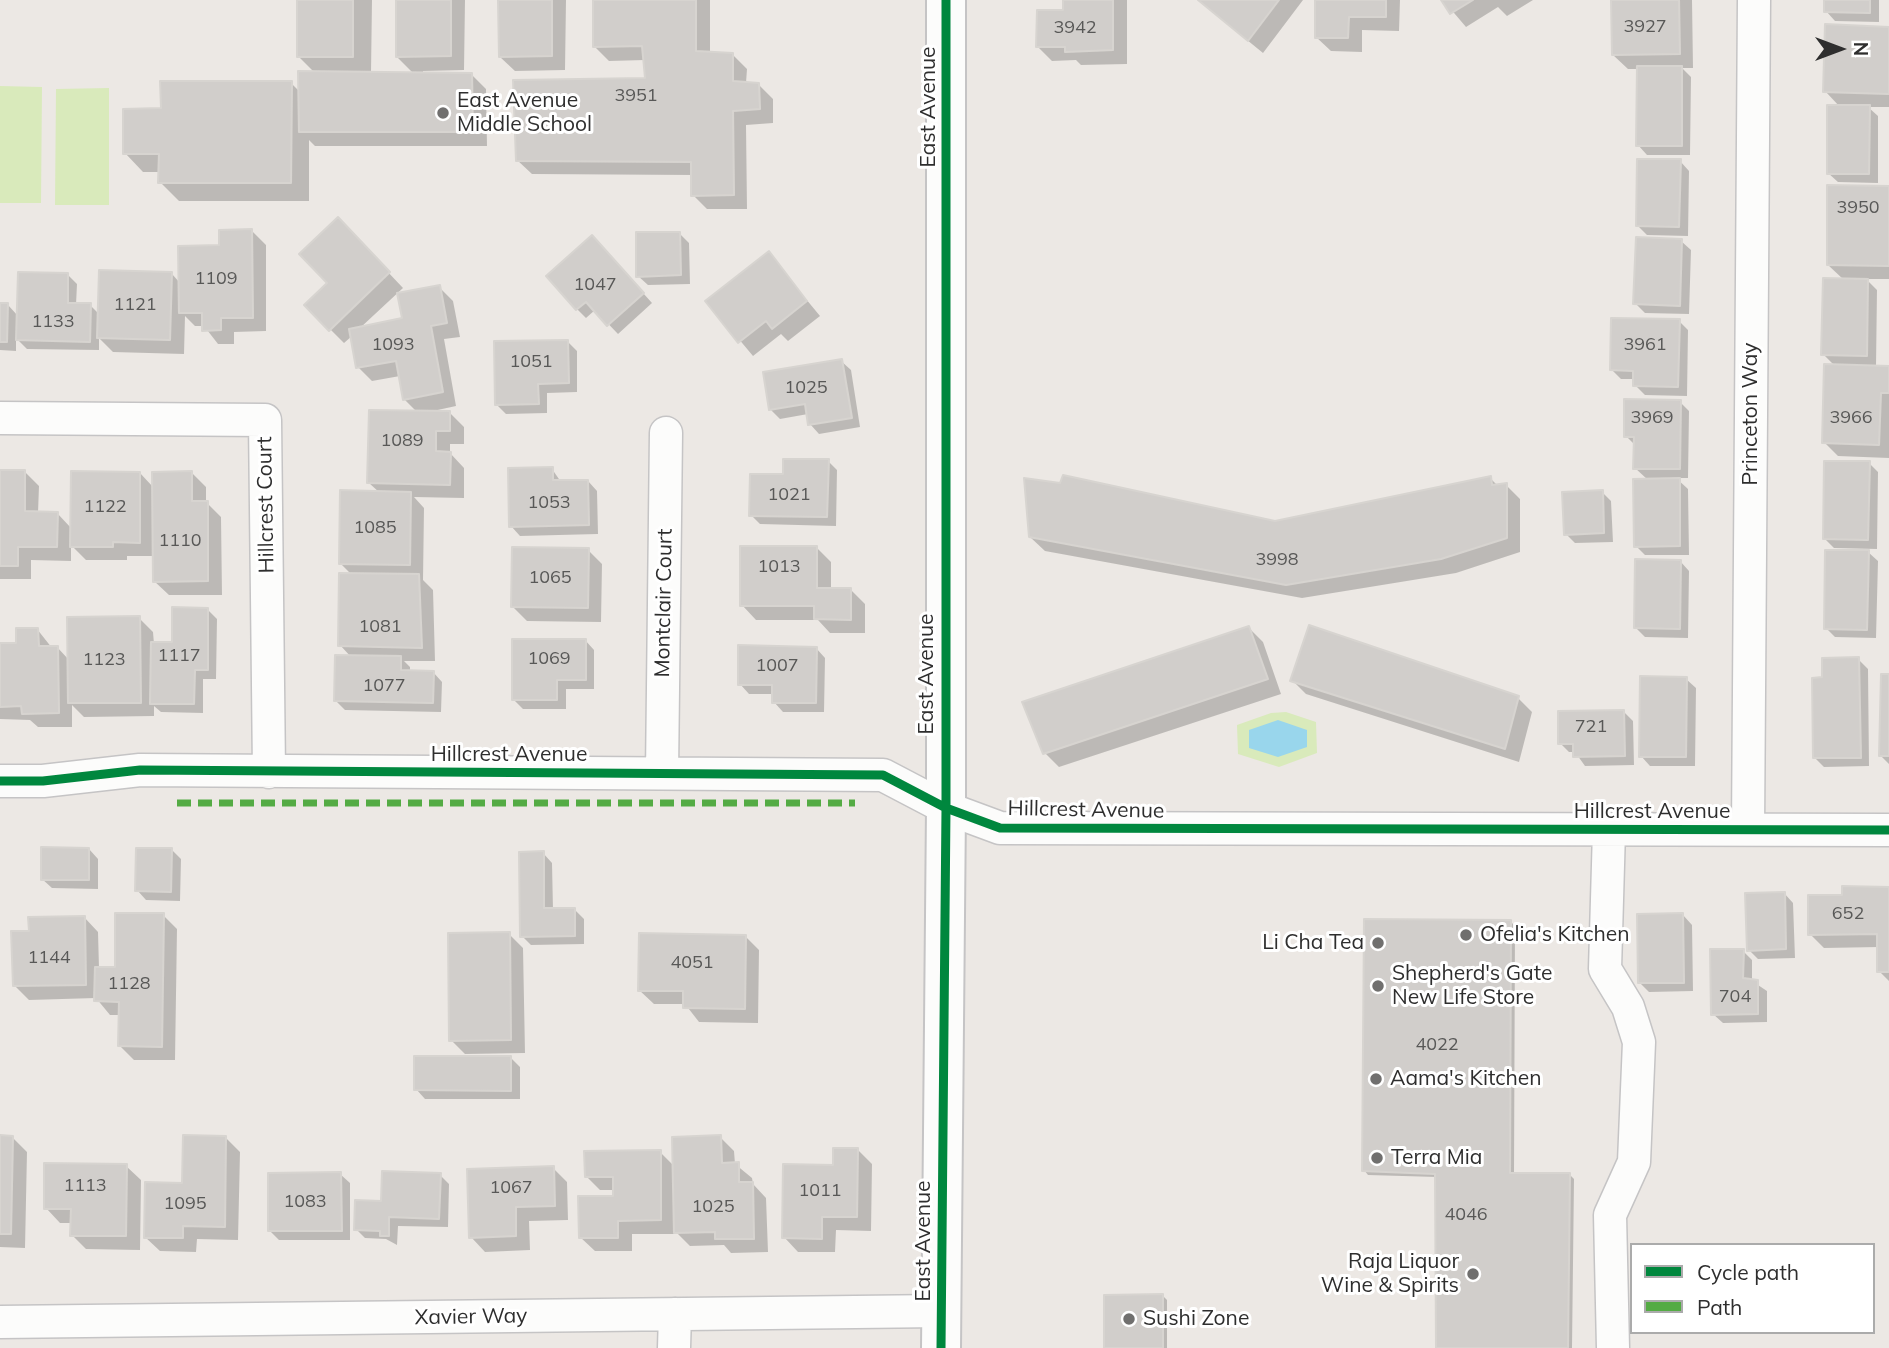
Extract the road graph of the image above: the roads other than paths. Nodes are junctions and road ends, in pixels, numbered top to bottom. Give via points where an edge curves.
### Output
1 (946, 0) edge
2 (1754, 0) edge
3 (0, 418) edge
4 (666, 433) dead end
5 (269, 772) junction
6 (663, 773) junction
7 (0, 780) edge
8 (946, 808) junction
9 (1748, 829) junction
10 (1609, 830) junction
11 (1889, 830) edge
12 (675, 1314) junction
13 (0, 1321) edge
14 (941, 1330) edge
15 (74, 1335) edge
16 (674, 1348) edge
17 (1613, 1348) edge

1 - 8 main road, East Avenue
2 - 9 street, Princeton Way
3 - 5 street, Hillcrest Court via 265,420
4 - 6 street, Montclair Court
5 - 6 street, Hillcrest Avenue
5 - 7 street, Hillcrest Avenue via 140,770 43,781
6 - 8 street, Hillcrest Avenue via 883,775
8 - 10 street, Hillcrest Avenue via 1000,828
8 - 14 main road, East Avenue
9 - 10 street, Hillcrest Avenue
9 - 11 street, Hillcrest Avenue
10 - 17 street via 1605,969 1628,1007 1639,1042 1634,1162 1610,1215
12 - 14 street, Xavier Way
12 - 15 street, Xavier Way
12 - 16 street
13 - 15 street, Xavier Way

